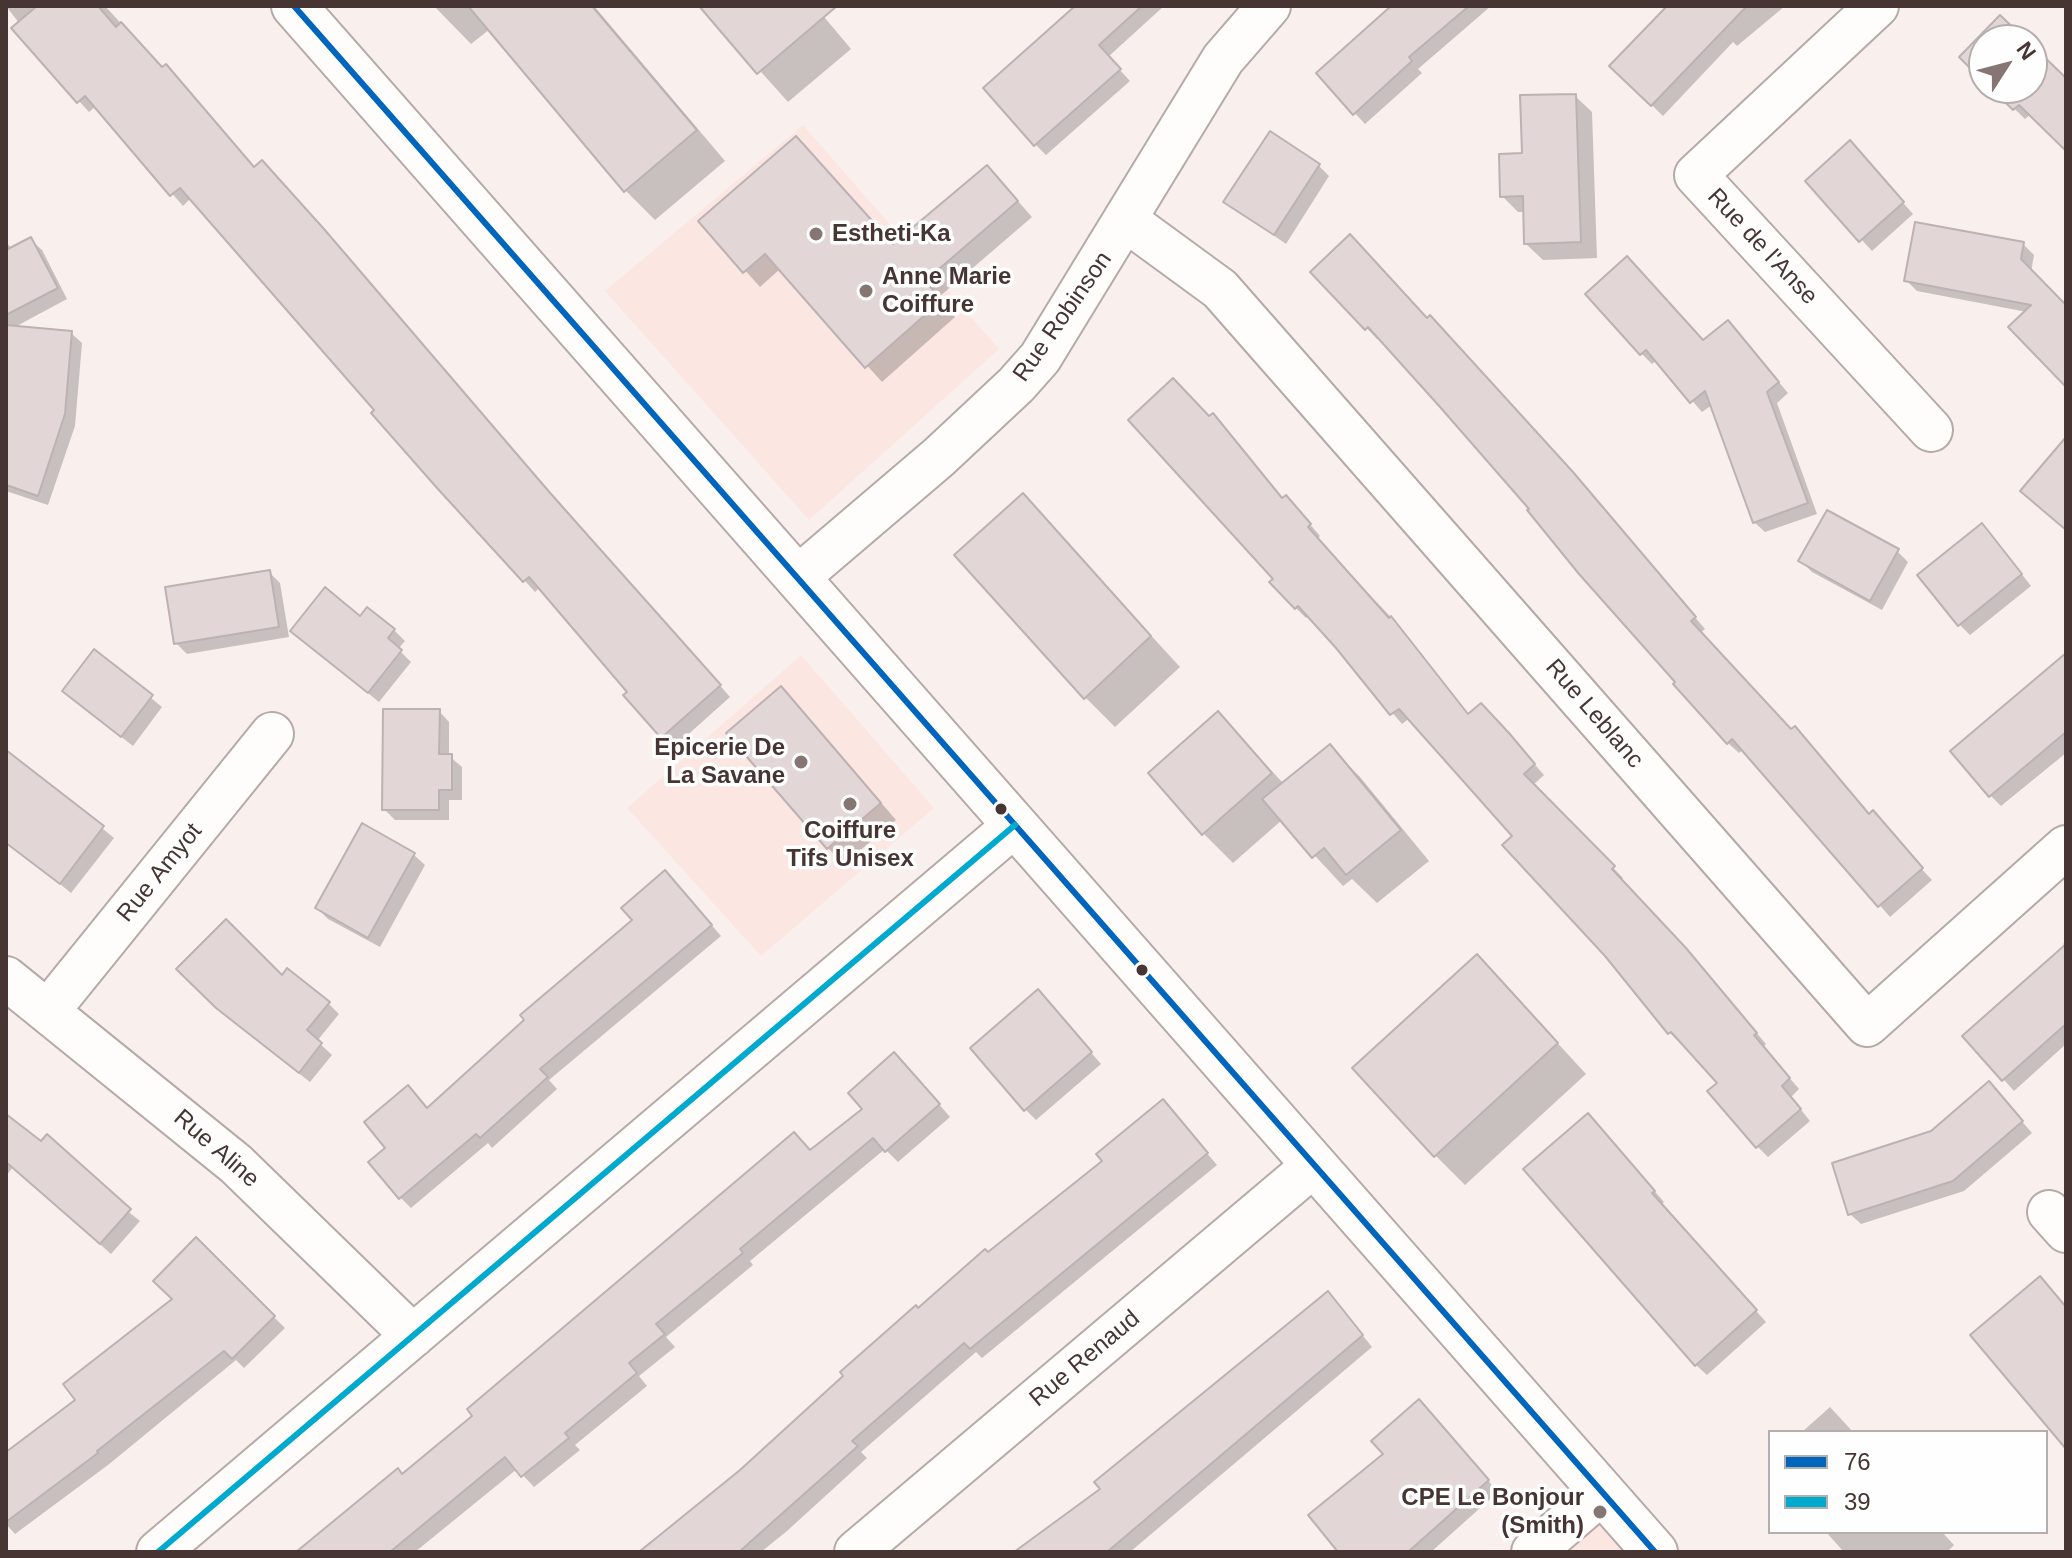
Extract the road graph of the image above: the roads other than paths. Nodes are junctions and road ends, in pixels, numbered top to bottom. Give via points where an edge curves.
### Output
1 (294, 6) edge
2 (1269, 6) edge
3 (1877, 6) edge
4 (1127, 221) junction
5 (1931, 430) dead end
6 (797, 578) junction
7 (272, 734) dead end
8 (1015, 825) junction
9 (2066, 847) edge
10 (6, 978) edge
11 (48, 1011) junction
12 (1314, 1165) junction
13 (413, 1336) junction
14 (1603, 1492) junction
15 (158, 1552) edge
16 (856, 1552) edge
17 (1533, 1552) edge
18 (1655, 1552) edge

1 - 6 street
2 - 4 street, Rue Robinson via 1223,59
3 - 5 street, Rue de l'Anse via 1696,175
4 - 6 street, Rue Robinson via 1060,330 1016,385
4 - 9 street, Rue Leblanc via 1220,289 1867,1025
6 - 8 street
7 - 11 street, Rue Amyot
8 - 12 street
8 - 13 street
10 - 11 street, Rue Aline
11 - 13 street, Rue Aline via 236,1164
12 - 14 street
12 - 16 street, Rue Renaud
13 - 15 street
14 - 17 street
14 - 18 street

